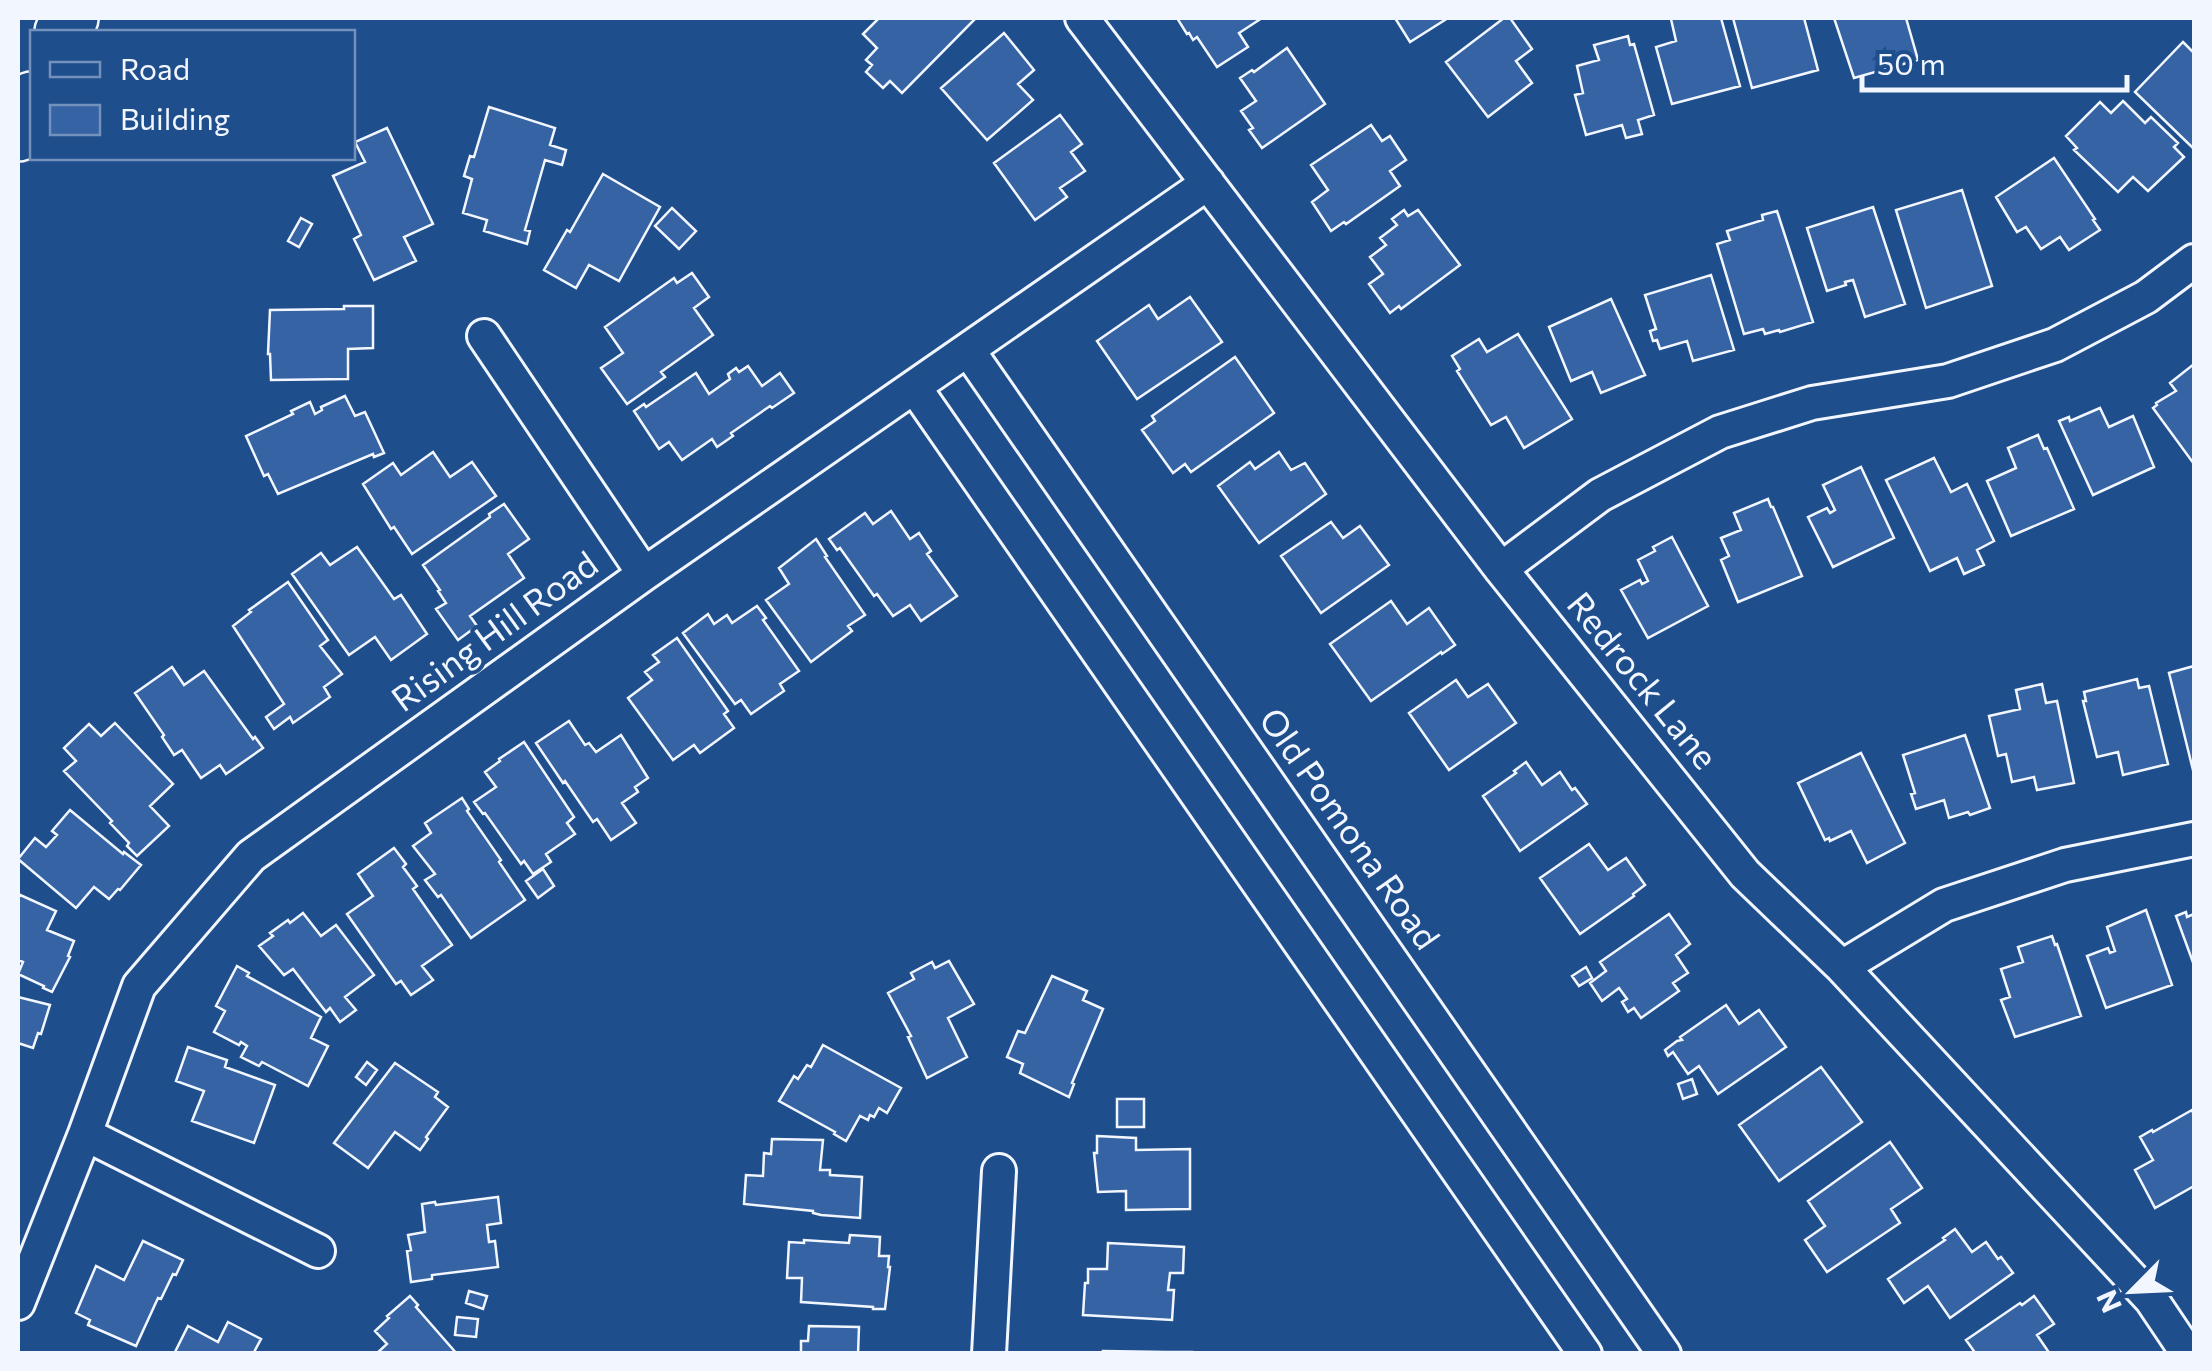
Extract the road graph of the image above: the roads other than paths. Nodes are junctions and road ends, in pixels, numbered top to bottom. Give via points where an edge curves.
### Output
1 (1082, 18) edge
2 (30, 105) edge
3 (18, 133) edge
4 (1208, 184) junction
5 (2194, 260) edge
6 (484, 336) dead end
7 (968, 350) junction
8 (915, 388) junction
9 (1501, 568) junction
10 (644, 574) junction
11 (2194, 839) edge
12 (1842, 967) junction
13 (85, 1134) junction
14 (999, 1171) dead end
15 (318, 1252) dead end
16 (18, 1303) edge
17 (989, 1354) edge
18 (1585, 1354) edge
19 (1664, 1354) edge
20 (2188, 1354) edge

1 - 4 street, Redrock Lane
2 - 3 highway
4 - 7 street, Rising Hill Road
4 - 9 street, Redrock Lane
5 - 9 street via 2146,298 2055,345 1948,381 1812,403 1720,432 1600,495
6 - 10 street
7 - 8 street, Rising Hill Road
7 - 19 street, Old Pomona Road
8 - 10 street, Rising Hill Road
8 - 18 street
9 - 12 street, Redrock Lane via 1745,874
10 - 13 street, Rising Hill Road via 251,856 139,986
11 - 12 street via 2064,865 1944,905
12 - 20 street, Redrock Lane via 2151,1299
13 - 15 street
13 - 16 street, Rising Hill Road
14 - 17 street

